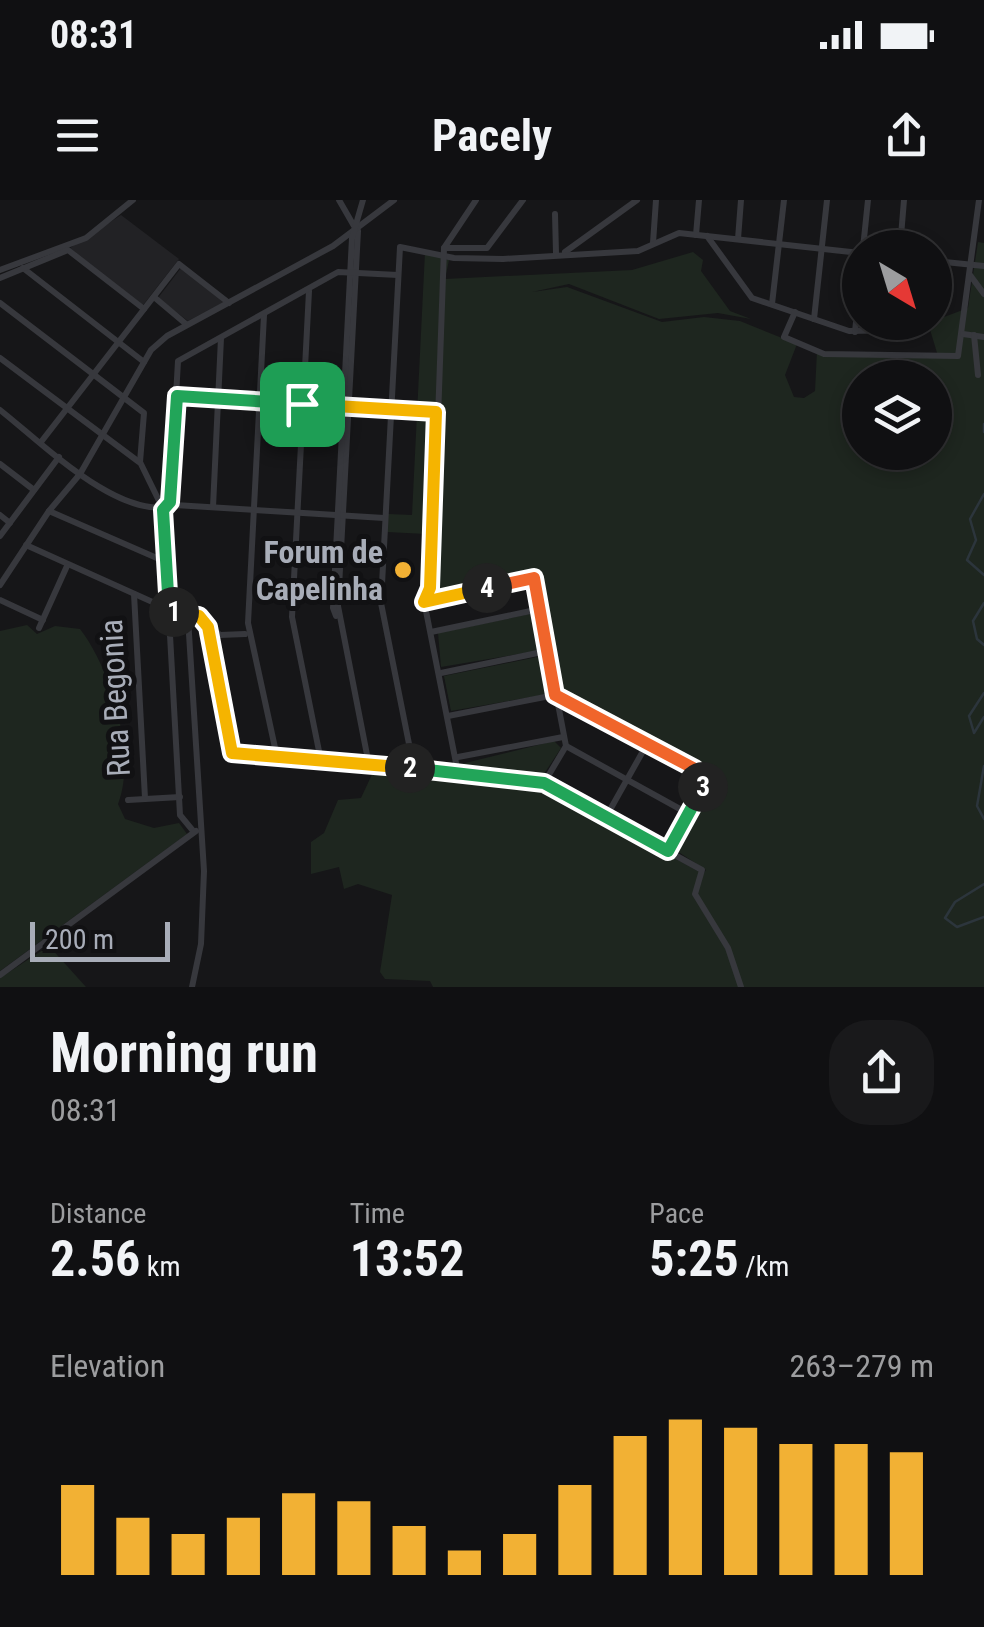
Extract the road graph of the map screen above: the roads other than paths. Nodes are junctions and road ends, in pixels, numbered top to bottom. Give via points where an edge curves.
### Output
1 (133, 200) edge
2 (364, 200) edge
3 (394, 200) edge
4 (476, 200) edge
5 (523, 200) edge
6 (637, 200) edge
7 (656, 200) edge
8 (699, 200) edge
9 (741, 200) edge
10 (784, 200) edge
11 (827, 200) edge
12 (868, 200) edge
13 (904, 200) edge
14 (979, 200) edge
15 (343, 202) edge
16 (555, 214) dead end
17 (355, 228) junction
18 (864, 230) edge
19 (902, 230) edge
20 (696, 235) junction
21 (706, 236) junction
22 (738, 239) junction
23 (653, 243) junction
24 (779, 244) junction
25 (822, 248) junction
26 (842, 249) edge
27 (444, 251) junction
28 (560, 253) junction
29 (952, 262) edge
30 (972, 264) junction
31 (984, 266) edge
32 (22, 267) junction
33 (0, 270) edge
34 (354, 273) junction
35 (398, 274) junction
36 (970, 275) junction
37 (0, 278) edge
38 (309, 290) junction
39 (984, 294) edge
40 (154, 296) junction
41 (229, 303) junction
42 (0, 304) edge
43 (772, 304) junction
44 (144, 309) junction
45 (794, 312) junction
46 (264, 314) junction
47 (814, 319) junction
48 (186, 324) junction
49 (842, 328) edge
50 (963, 334) junction
51 (974, 336) junction
52 (220, 337) junction
53 (984, 337) edge
54 (118, 342) junction
55 (0, 358) edge
56 (144, 362) junction
57 (978, 375) dead end
58 (92, 376) junction
59 (177, 396) junction
60 (123, 398) junction
61 (219, 398) junction
62 (261, 400) junction
63 (302, 404) junction
64 (346, 406) junction
65 (66, 408) junction
66 (0, 410) edge
67 (391, 410) junction
68 (436, 412) junction
69 (102, 436) junction
70 (40, 442) junction
71 (59, 457) junction
72 (140, 462) junction
73 (0, 464) edge
74 (80, 474) junction
75 (34, 490) junction
76 (212, 507) junction
77 (163, 510) junction
78 (254, 510) junction
79 (48, 511) junction
80 (297, 514) junction
81 (0, 515) edge
82 (342, 516) junction
83 (384, 518) junction
84 (10, 522) junction
85 (0, 536) edge
86 (26, 545) junction
87 (166, 562) junction
88 (67, 566) junction
89 (0, 585) edge
90 (134, 594) junction
91 (0, 600) edge
92 (424, 602) junction
93 (540, 609) junction
94 (169, 610) junction
95 (188, 618) junction
96 (208, 627) junction
97 (432, 632) junction
98 (245, 634) dead end
99 (547, 651) junction
100 (440, 673) junction
101 (555, 695) junction
102 (448, 716) junction
103 (564, 741) junction
104 (646, 744) junction
105 (278, 757) junction
106 (458, 757) junction
107 (321, 761) junction
108 (369, 765) junction
109 (414, 769) junction
110 (458, 773) junction
111 (626, 780) junction
112 (544, 783) junction
113 (180, 797) junction
114 (146, 798) junction
115 (128, 800) dead end
116 (689, 814) junction
117 (606, 817) junction
118 (198, 830) junction
119 (668, 851) junction
120 (0, 974) edge
121 (192, 987) edge
122 (741, 987) edge

1 - 33 street via 86,238
2 - 17 street
3 - 17 street
4 - 27 street
5 - 27 street via 487,248
6 - 28 street
7 - 23 street
8 - 20 street
9 - 22 street
10 - 24 street
11 - 25 street
12 - 18 street
13 - 19 street
14 - 30 street
15 - 17 street
16 - 28 street
17 - 34 street
17 - 41 street
20 - 21 street
20 - 23 street via 675,233
21 - 22 street
21 - 43 street via 748,296
22 - 24 street
23 - 28 street via 638,251
24 - 25 street
24 - 43 street
25 - 26 street
25 - 47 street
27 - 28 street via 503,260
27 - 35 street via 400,247
27 - 68 street
29 - 30 street
30 - 31 street
30 - 36 street
32 - 37 street
32 - 44 street via 68,250
32 - 54 street
34 - 35 street
34 - 38 street via 338,272
34 - 64 street
35 - 67 street
36 - 39 street
36 - 50 street
38 - 46 street
38 - 63 street
40 - 41 street via 179,264
40 - 44 street
40 - 48 street
41 - 48 street
42 - 58 street
43 - 45 street
44 - 54 street
45 - 47 street
45 - 50 street via 784,337 824,354 962,354
46 - 52 street
46 - 62 street
47 - 49 street
48 - 56 street
50 - 51 street
51 - 53 street
51 - 57 street
52 - 59 street via 178,361
52 - 61 street
54 - 56 street
54 - 58 street
55 - 65 street
56 - 60 street
58 - 60 street
58 - 65 street
59 - 61 street
59 - 77 street via 170,502
60 - 69 street
60 - 72 street via 144,413
61 - 62 street
61 - 76 street
62 - 63 street
62 - 78 street
63 - 64 street
63 - 80 street
64 - 67 street
64 - 82 street
65 - 69 street
65 - 70 street
66 - 70 street
67 - 68 street
67 - 83 street
68 - 92 street via 430,588
69 - 72 street
69 - 74 street
70 - 71 street
71 - 74 street
71 - 75 street
72 - 77 street
73 - 75 street
74 - 77 street
74 - 79 street
75 - 84 street
76 - 77 street
76 - 78 street
77 - 87 street
78 - 80 street
78 - 105 street via 248,623
79 - 86 street
79 - 87 street
80 - 82 street
80 - 107 street via 292,617
81 - 84 street
82 - 83 street
82 - 108 street via 332,608
83 - 109 street via 381,603
84 - 85 street
86 - 88 street
86 - 89 street
87 - 94 street
88 - 90 street
88 - 91 street via 41,624
90 - 94 street
90 - 114 street, Rua Begonia
92 - 93 street via 534,578
92 - 97 street
93 - 97 street
93 - 99 street
94 - 95 street
94 - 113 street
95 - 96 street via 199,616
95 - 118 street
96 - 98 street via 228,636
96 - 105 street via 232,753
97 - 100 street
99 - 100 street
99 - 101 street
100 - 102 street
101 - 102 street
101 - 103 street
101 - 104 street
102 - 106 street
103 - 106 street
103 - 111 street
103 - 112 street
104 - 111 street
104 - 116 street via 701,775 704,784
105 - 107 street
106 - 110 street
107 - 108 street
108 - 109 street
109 - 110 street
110 - 112 street
111 - 116 street
111 - 117 street
112 - 117 street
113 - 114 street
113 - 118 street via 180,814
114 - 115 street
116 - 119 street
117 - 119 street
118 - 120 street
118 - 121 street via 201,944
119 - 122 street via 702,870 696,894 728,948

